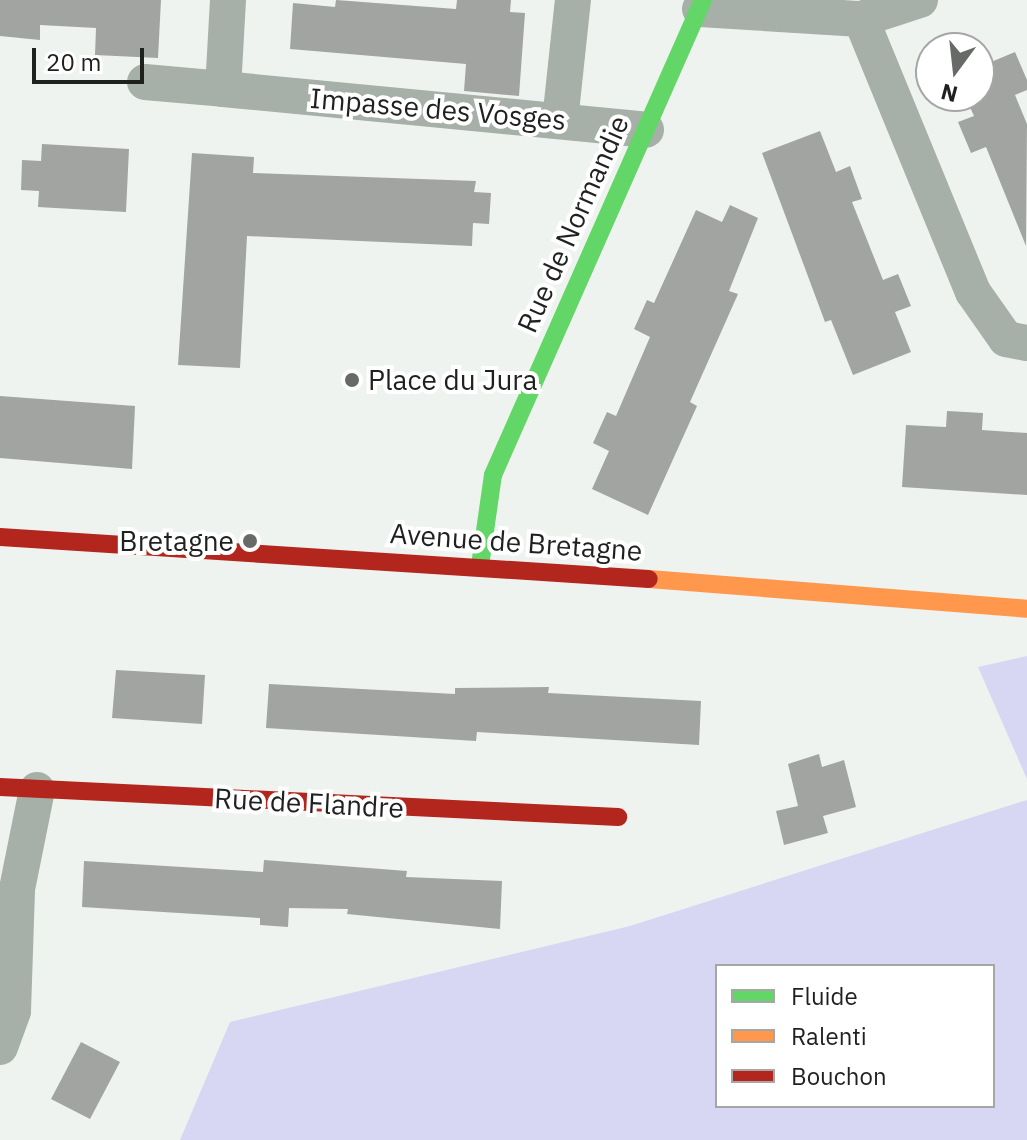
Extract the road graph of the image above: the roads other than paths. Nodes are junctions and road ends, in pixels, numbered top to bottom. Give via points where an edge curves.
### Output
1 (228, 0) edge
2 (573, 0) edge
3 (815, 0) edge
4 (920, 0) edge
5 (702, 5) edge
6 (861, 19) junction
7 (145, 82) dead end
8 (223, 89) junction
9 (560, 121) junction
10 (646, 130) junction
11 (1027, 343) edge
12 (0, 537) edge
13 (480, 566) junction
14 (1027, 609) edge
15 (0, 787) edge
16 (37, 790) junction
17 (618, 817) dead end
18 (9, 888) edge
19 (0, 1047) edge

1 - 8 street
2 - 9 street
3 - 6 street
4 - 6 street
5 - 6 street
5 - 10 street, Rue de Normandie
6 - 11 street via 973,292 1006,339
7 - 8 street, Impasse des Vosges
8 - 9 street, Impasse des Vosges
9 - 10 street, Impasse des Vosges
10 - 13 street, Rue de Normandie via 493,475
12 - 13 street, Avenue de Bretagne
13 - 14 street, Avenue de Bretagne
15 - 16 street, Rue de Flandre
16 - 17 street, Rue de Flandre
16 - 18 street
18 - 19 street via 13,1011

